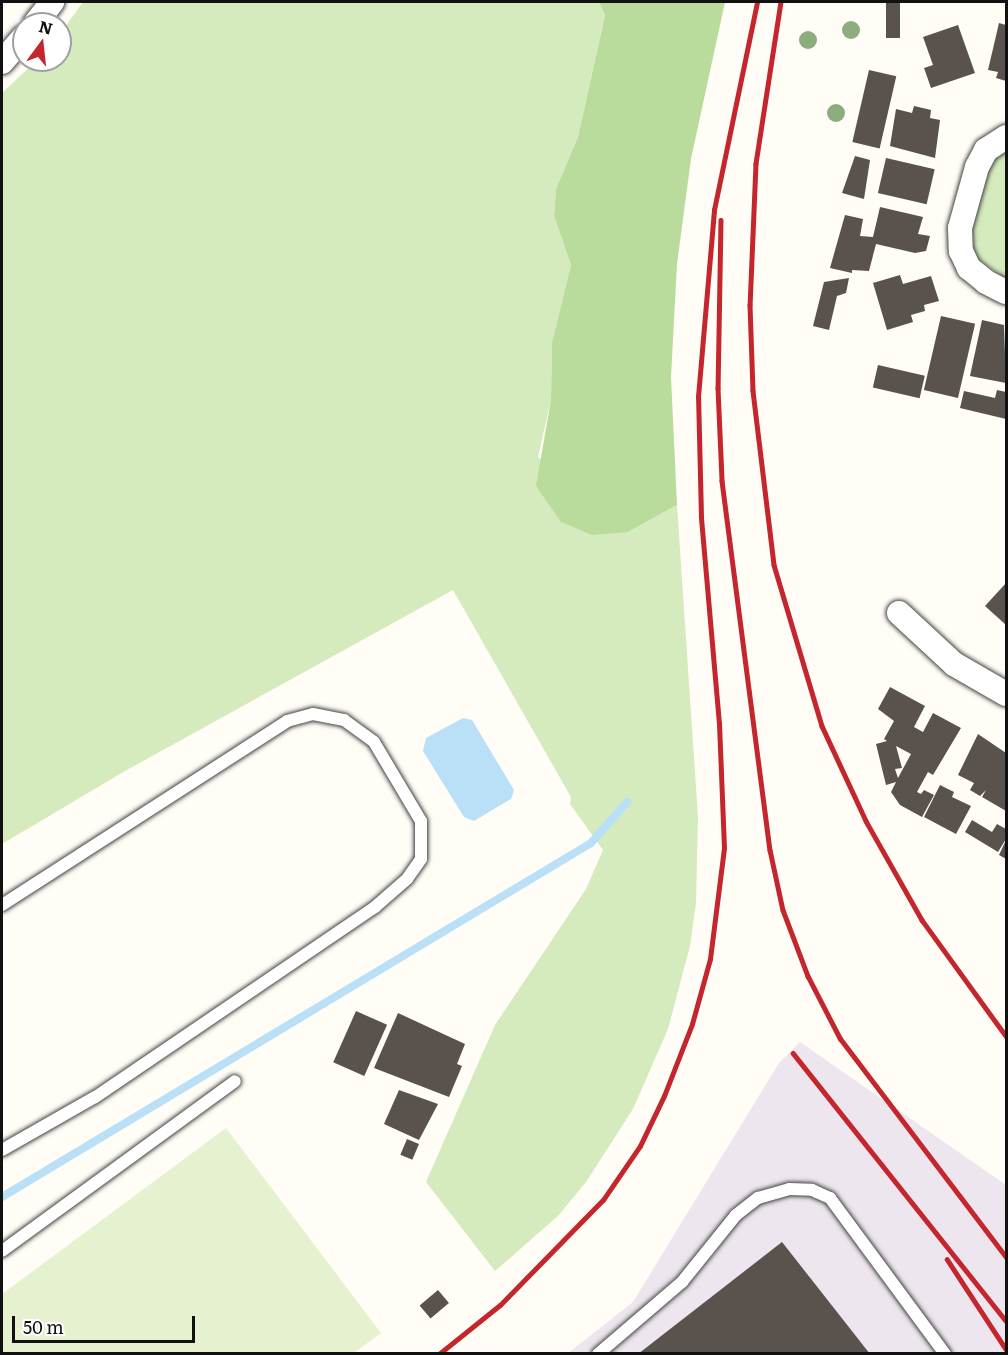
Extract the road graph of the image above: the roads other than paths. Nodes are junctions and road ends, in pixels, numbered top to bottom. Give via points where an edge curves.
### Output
1 (12, 51) edge
2 (2, 62) edge
3 (1006, 137) edge
4 (1006, 292) edge
5 (899, 613) dead end
6 (1006, 694) edge
7 (2, 905) edge
8 (235, 1081) dead end
9 (2, 1150) edge
10 (2, 1251) edge
11 (598, 1353) edge
12 (945, 1353) edge

1 - 2 street
3 - 4 street via 986,150 977,167 960,228 961,252 969,268
5 - 6 street via 954,664
7 - 9 lane via 287,721 313,714 344,720 374,742 421,820 421,859 407,879 375,907 95,1097
8 - 10 lane
11 - 12 lane via 682,1282 735,1215 758,1198 789,1189 812,1190 830,1198

